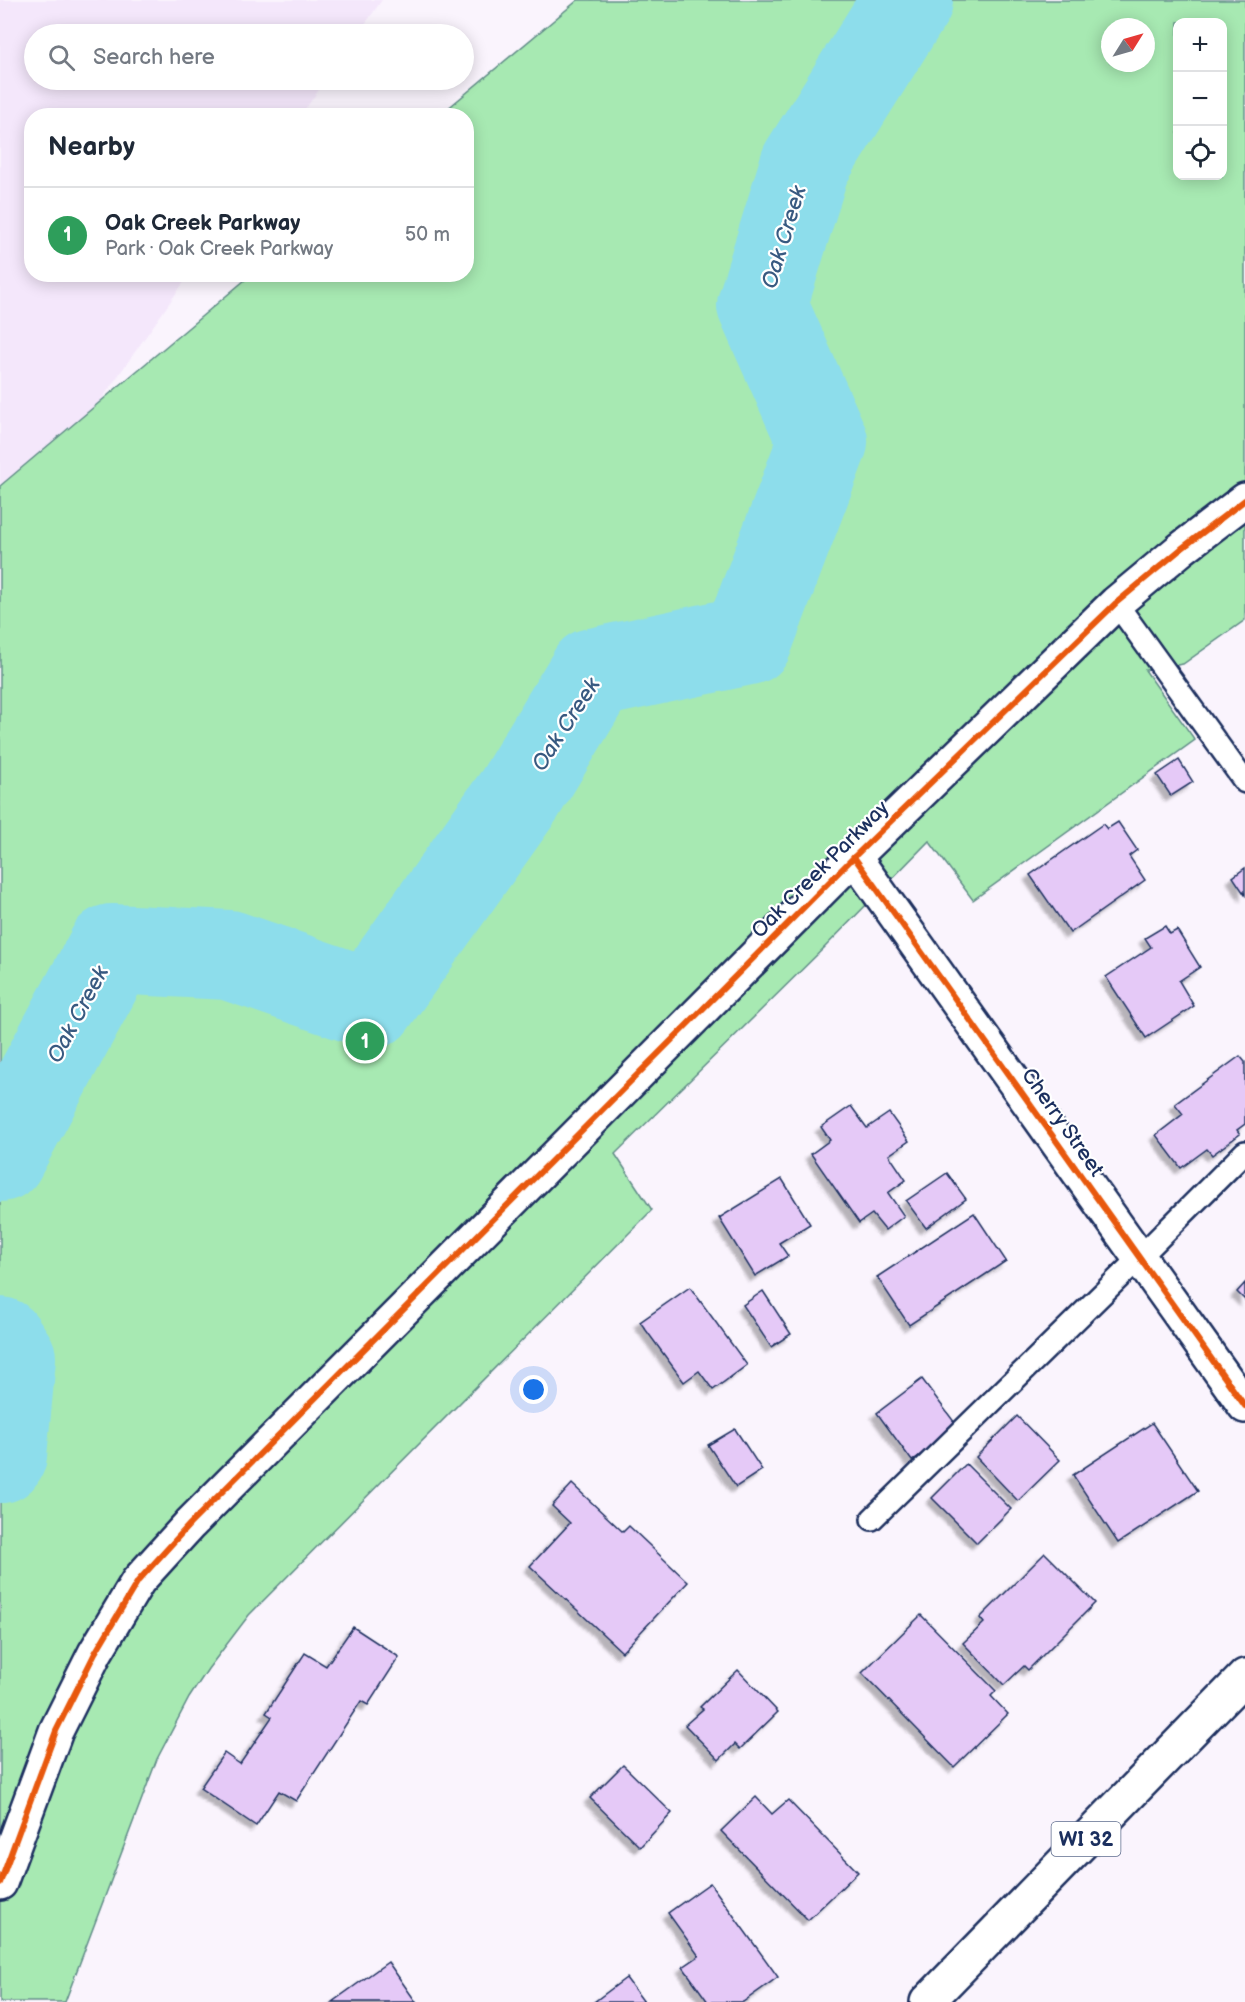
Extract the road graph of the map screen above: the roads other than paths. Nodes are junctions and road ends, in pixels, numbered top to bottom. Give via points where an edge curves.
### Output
1 (1245, 500) edge
2 (1116, 603) junction
3 (1245, 782) edge
4 (854, 857) junction
5 (1245, 1152) edge
6 (1139, 1258) junction
7 (1245, 1406) edge
8 (872, 1519) dead end
9 (1245, 1676) edge
10 (0, 1883) edge
11 (927, 2002) edge

1 - 2 street, Oak Creek Parkway
2 - 3 lane
2 - 4 street, Oak Creek Parkway
4 - 6 street, Cherry Street
4 - 10 street, Oak Creek Parkway via 190,1524 138,1581 95,1653 56,1731
5 - 6 lane
6 - 7 street, Cherry Street
6 - 8 lane
9 - 11 street, WI 32

